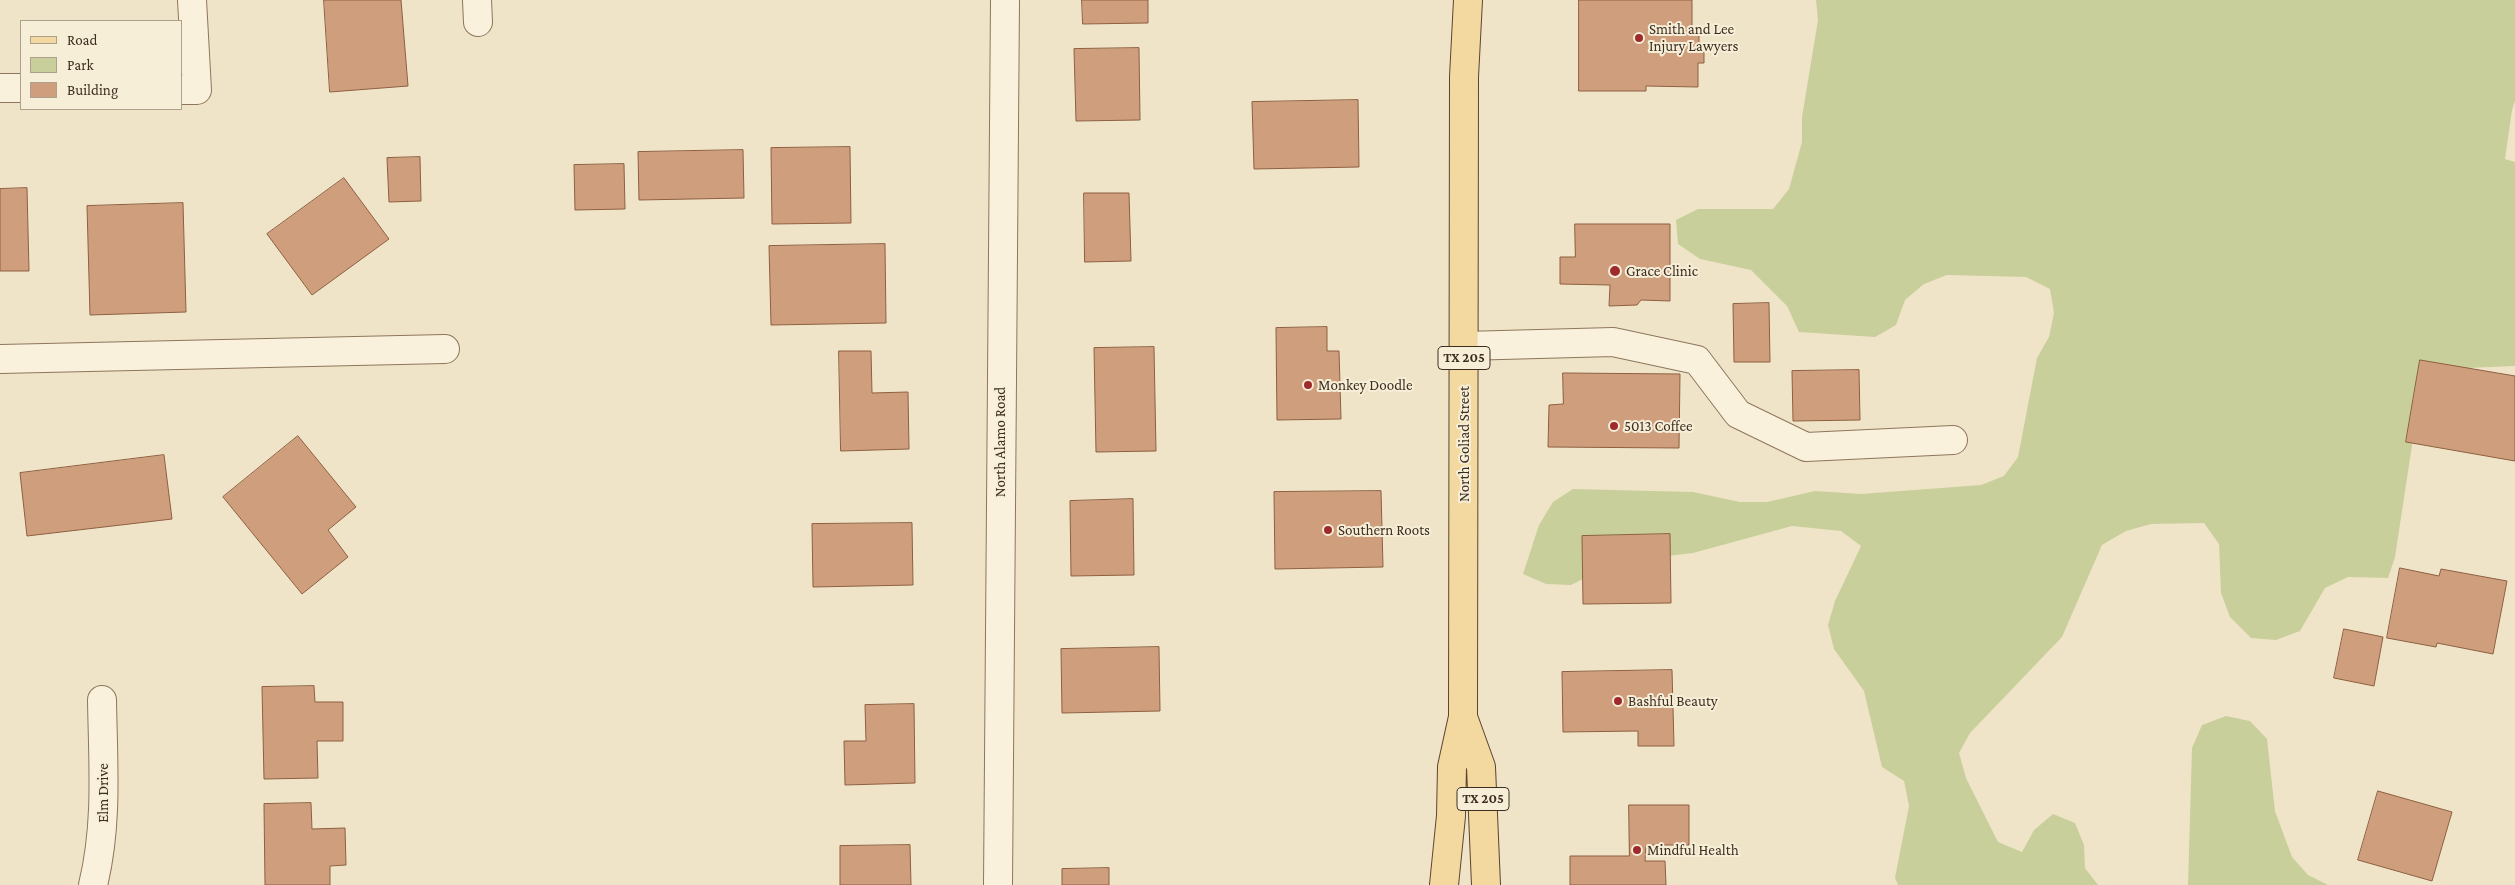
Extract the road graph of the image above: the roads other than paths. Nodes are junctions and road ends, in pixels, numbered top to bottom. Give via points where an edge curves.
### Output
1 (192, 0) edge
2 (1005, 0) edge
3 (1468, 0) edge
4 (0, 88) edge
5 (20, 88) edge
6 (182, 90) edge
7 (1464, 346) junction
8 (445, 348) dead end
9 (0, 359) edge
10 (1953, 440) dead end
11 (102, 700) dead end
12 (1464, 717) junction
13 (93, 885) edge
14 (998, 885) edge
15 (1444, 885) edge
16 (1486, 885) edge

1 - 6 street via 197,90
2 - 14 street, North Alamo Road
3 - 7 main road, North Goliad Street / TX 205 via 1464,77
4 - 5 street
7 - 10 street via 1613,342 1697,360 1738,414 1806,447
7 - 12 main road, North Goliad Street / TX 205
8 - 9 street
11 - 13 street, Elm Drive via 104,824
12 - 15 main road, TX 205 via 1452,767
12 - 16 main road, North Goliad Street / TX 205 via 1481,767

